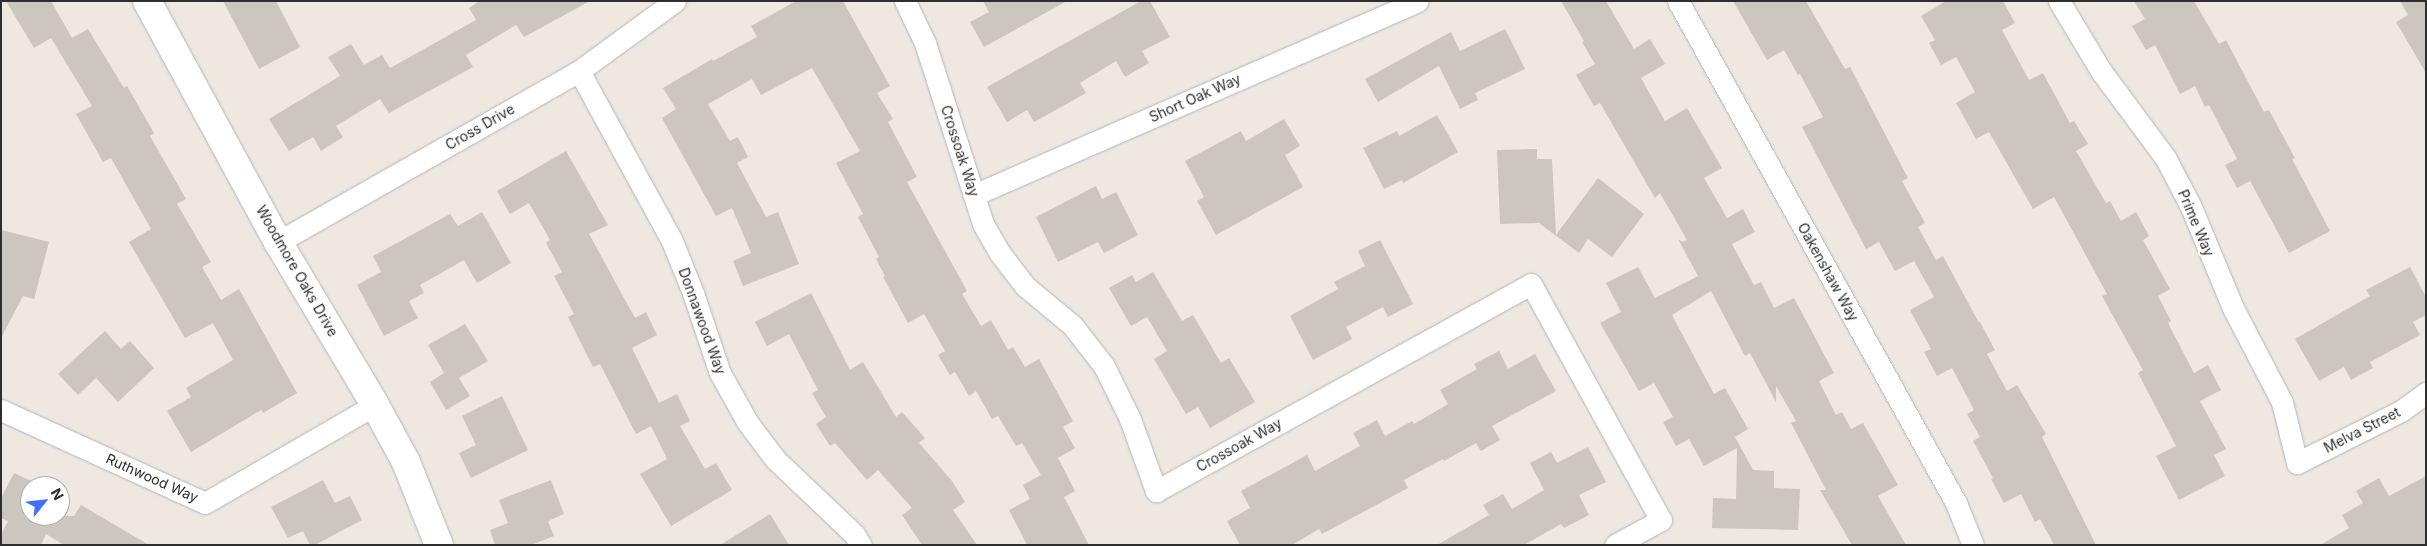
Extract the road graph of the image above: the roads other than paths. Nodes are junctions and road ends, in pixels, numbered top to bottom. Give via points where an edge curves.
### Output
1 (147, 1) edge
2 (675, 1) edge
3 (905, 1) edge
4 (1417, 1) edge
5 (1678, 1) edge
6 (2059, 1) edge
7 (579, 71) junction
8 (974, 195) junction
9 (278, 242) junction
10 (2426, 393) edge
11 (375, 405) junction
12 (1, 410) edge
13 (2297, 463) joint
14 (439, 545) edge
15 (861, 545) edge
16 (1615, 545) edge
17 (1973, 545) edge

1 - 9 street, Woodmore Oaks Drive
2 - 7 street, Cross Drive
3 - 8 street, Crossoak Way via 925,42
4 - 8 street, Short Oak Way
5 - 17 street, Oakenshaw Way via 1956,502
6 - 13 street, Prime Way via 2101,71 2166,158 2233,308 2282,402
7 - 9 street, Cross Drive
7 - 15 street, Donnawood Way via 672,241 720,373 748,423 775,459 854,534
8 - 16 street, Crossoak Way via 983,224 999,252 1025,286 1072,325 1104,366 1130,419 1156,491 1531,284 1661,520
9 - 11 street, Woodmore Oaks Drive
10 - 13 street, Melva Street via 2401,411
11 - 12 street, Ruthwood Way via 206,503
11 - 14 street, Woodmore Oaks Drive via 406,462

